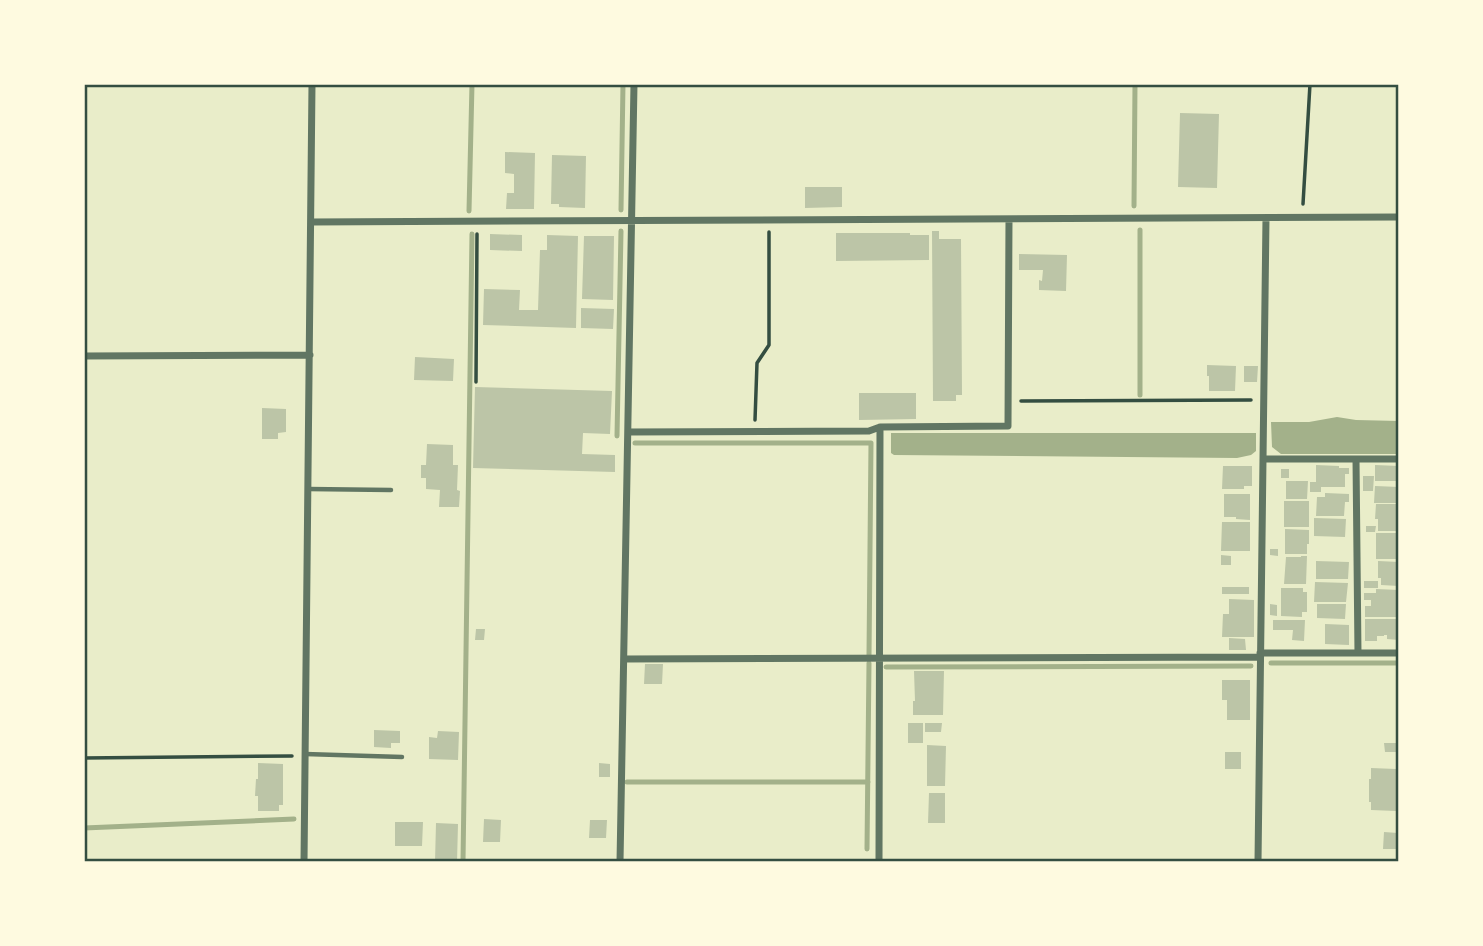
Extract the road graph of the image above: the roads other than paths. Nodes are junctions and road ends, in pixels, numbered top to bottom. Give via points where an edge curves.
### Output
1 (312, 84) edge
2 (634, 84) edge
3 (1399, 217) edge
4 (1266, 218) junction
5 (1009, 219) junction
6 (631, 220) junction
7 (311, 222) junction
8 (310, 355) junction
9 (84, 356) edge
10 (880, 427) junction
11 (628, 432) junction
12 (1263, 459) junction
13 (1356, 459) junction
14 (1399, 459) edge
15 (308, 489) junction
16 (391, 490) dead end
17 (1358, 653) junction
18 (1399, 653) edge
19 (1260, 655) junction
20 (624, 659) junction
21 (879, 659) junction
22 (305, 755) junction
23 (402, 757) dead end
24 (304, 862) edge
25 (620, 862) edge
26 (878, 862) edge
27 (1258, 862) edge

1 - 7 street
2 - 6 street
3 - 4 street
4 - 5 street
4 - 12 street
5 - 6 street
5 - 10 street via 1008,426
6 - 7 street
6 - 11 street
7 - 8 street
8 - 9 street
8 - 15 street
10 - 11 street via 869,431
10 - 21 street
11 - 20 street
12 - 13 street
12 - 19 street
13 - 14 street
13 - 17 street
15 - 16 lane
15 - 22 street
17 - 18 street
17 - 19 street
19 - 21 street
19 - 27 street
20 - 21 street
20 - 25 street
21 - 26 street
22 - 23 lane
22 - 24 street

